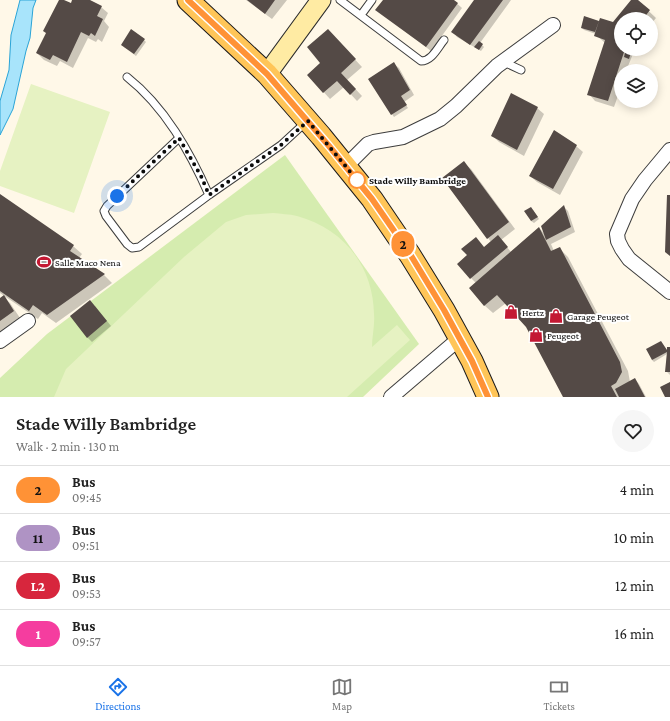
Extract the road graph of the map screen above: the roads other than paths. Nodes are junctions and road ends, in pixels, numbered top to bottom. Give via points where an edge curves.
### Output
1 (188, 0) edge
2 (321, 0) edge
3 (340, 0) edge
4 (372, 0) edge
5 (361, 15) junction
6 (553, 25) dead end
7 (444, 40) dead end
8 (497, 66) junction
9 (521, 70) dead end
10 (267, 74) junction
11 (127, 77) dead end
12 (308, 121) junction
13 (179, 138) junction
14 (670, 150) edge
15 (346, 166) junction
16 (209, 195) junction
17 (670, 292) edge
18 (28, 321) dead end
19 (460, 338) junction
20 (0, 341) edge
21 (391, 397) edge
22 (488, 397) edge

1 - 10 main road
2 - 10 main road
3 - 5 lane
4 - 5 lane
5 - 7 lane via 422,60 429,59
6 - 8 street
8 - 9 lane via 506,63
8 - 15 street via 440,119 403,137 368,144
10 - 12 main road
11 - 13 lane via 149,97
12 - 15 main road
12 - 16 lane via 281,145
13 - 16 lane
13 - 16 lane via 107,206 104,211 106,216 126,244 132,248 139,247
14 - 17 street via 632,199 617,234 618,241 629,259
15 - 19 main road via 410,254
18 - 20 street
19 - 21 street
19 - 22 main road

